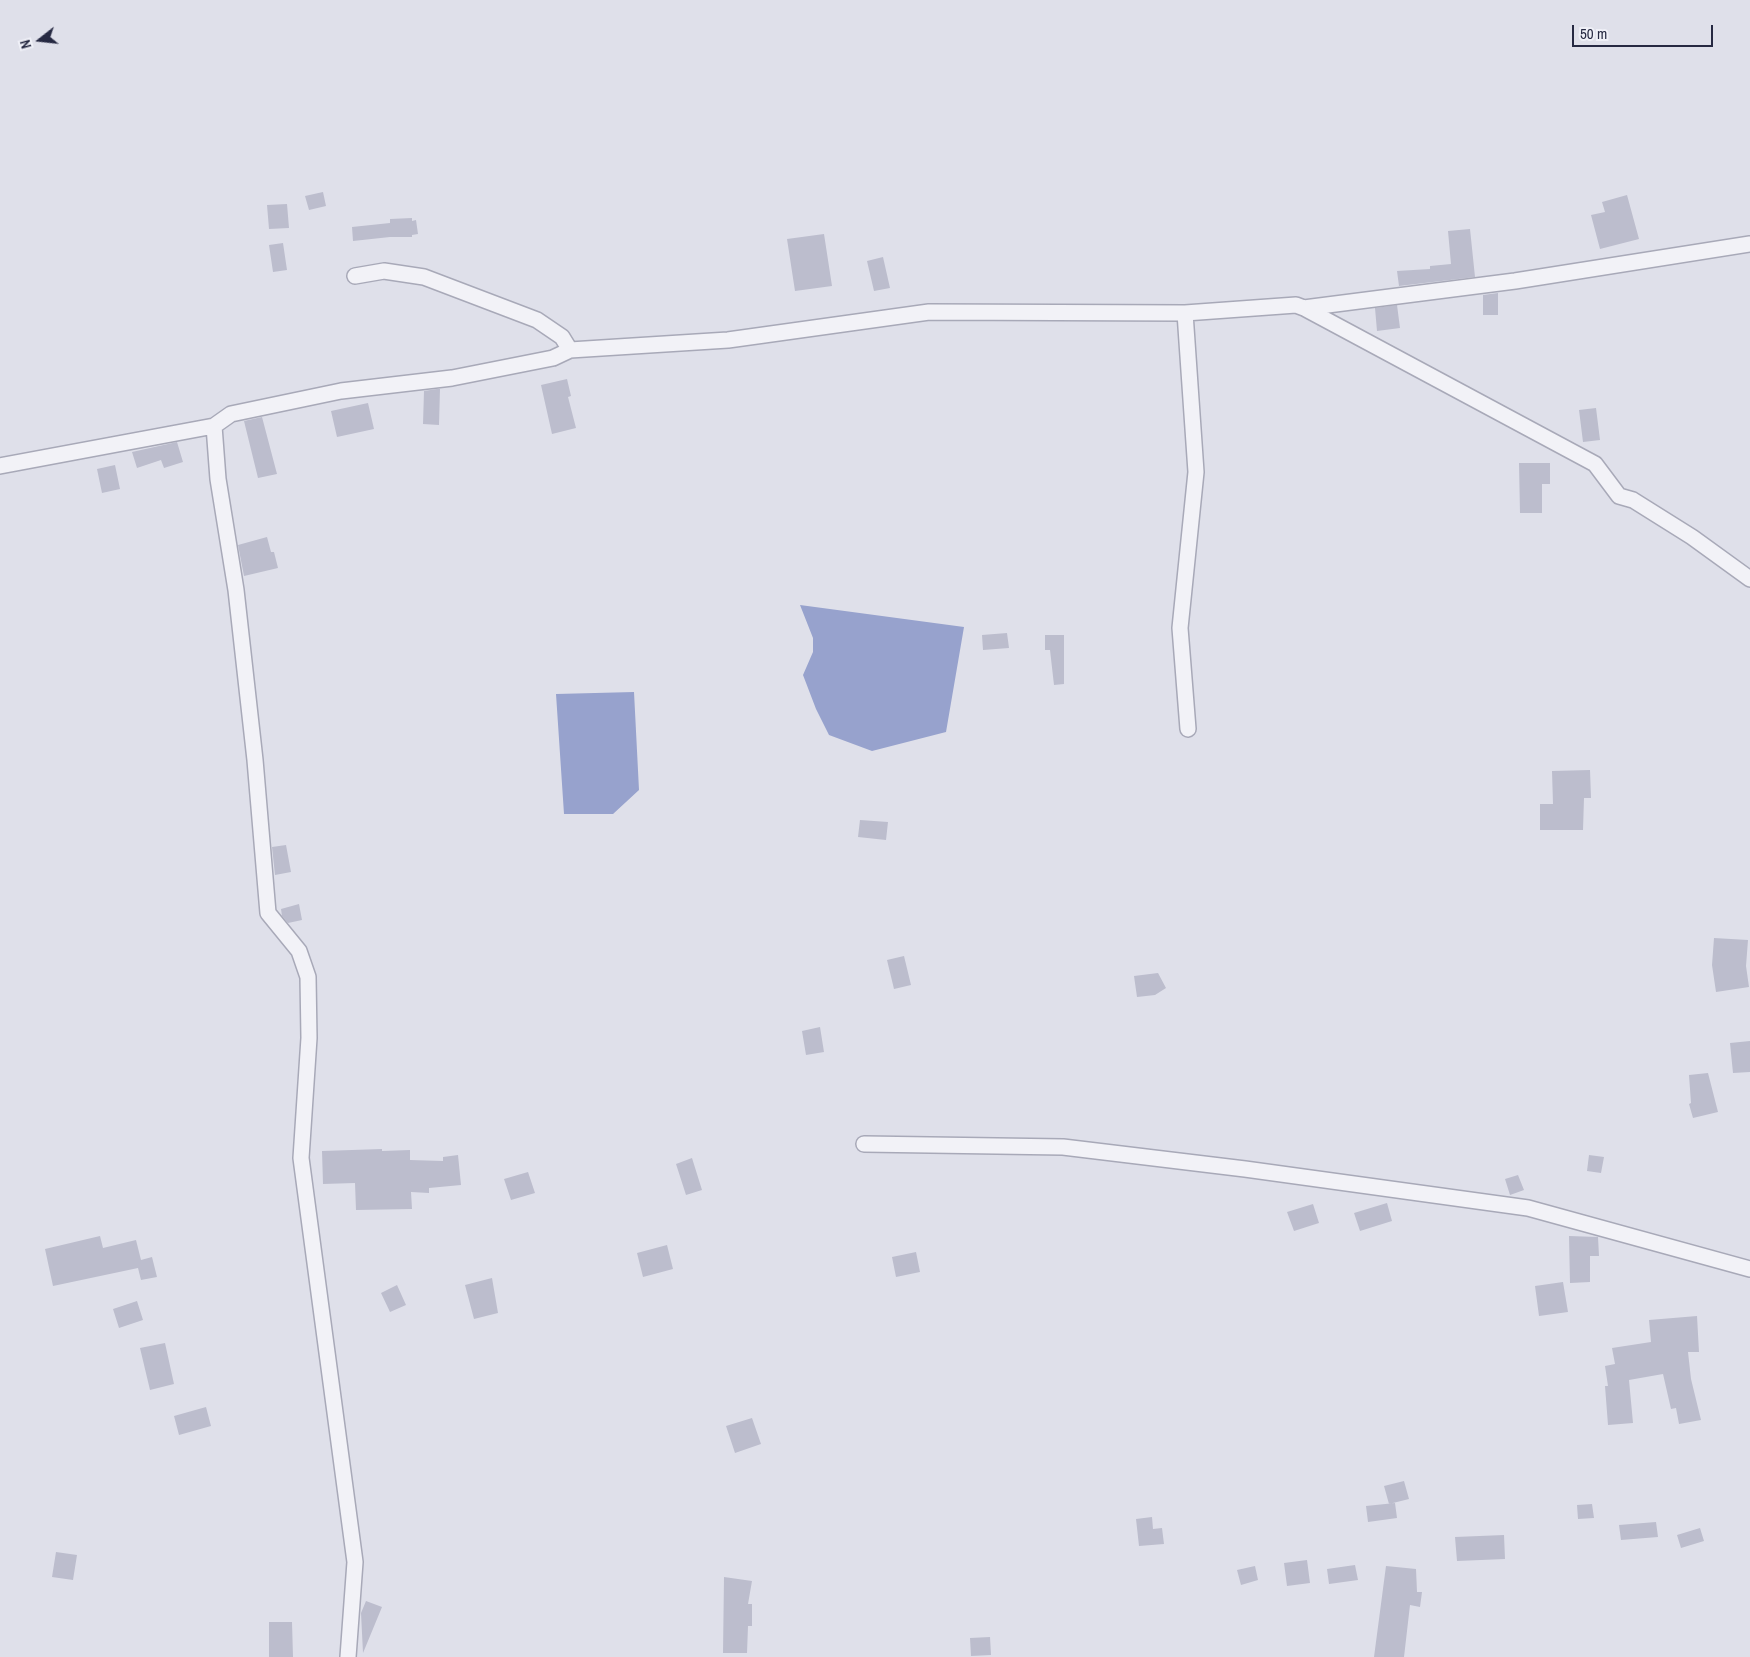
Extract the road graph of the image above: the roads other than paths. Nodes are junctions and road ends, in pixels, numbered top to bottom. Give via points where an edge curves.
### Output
1 (1750, 244) edge
2 (355, 276) dead end
3 (1304, 308) junction
4 (1185, 313) junction
5 (570, 350) junction
6 (214, 426) junction
7 (0, 466) edge
8 (1750, 579) edge
9 (1188, 729) dead end
10 (864, 1144) dead end
11 (1750, 1269) edge
12 (348, 1657) edge

1 - 3 street via 1514,281
2 - 5 street via 384,271 424,277 537,320 562,337
3 - 4 street via 1296,305
3 - 8 street via 1594,464 1619,496 1633,500 1692,537
4 - 5 street via 929,312 728,340
4 - 9 street via 1196,472 1180,628
5 - 6 street via 553,358 452,378 332,393 231,414
6 - 7 street
6 - 12 street via 218,480 236,590 268,913 299,951 308,976 309,1038 301,1158 354,1562
10 - 11 street via 1063,1147 1519,1206

